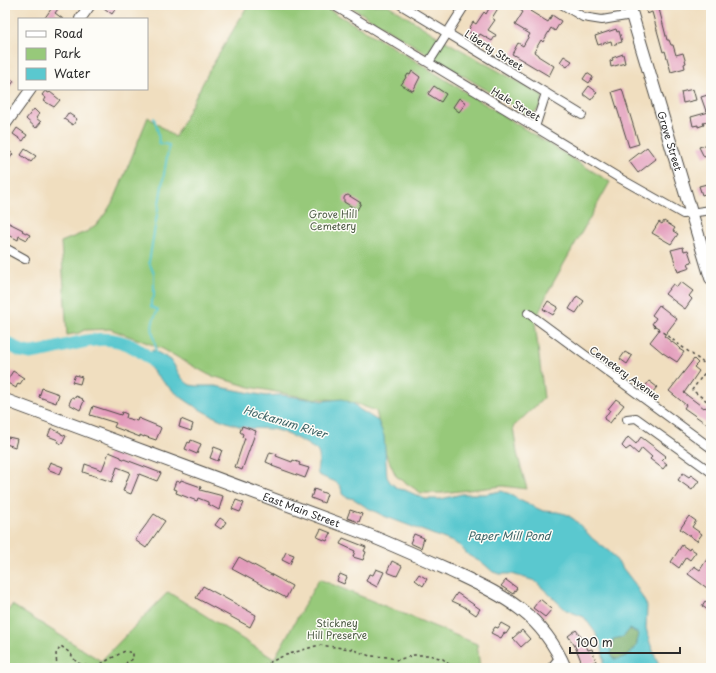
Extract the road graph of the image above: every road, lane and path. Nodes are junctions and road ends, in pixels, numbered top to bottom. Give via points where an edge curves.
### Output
1 (90, 5) edge
2 (334, 5) edge
3 (401, 5) edge
4 (465, 5) edge
5 (563, 5) edge
6 (630, 10) edge
7 (81, 18) edge
8 (448, 33) junction
9 (429, 62) junction
10 (30, 90) edge
11 (546, 93) junction
12 (582, 116) dead end
13 (5, 125) edge
14 (536, 127) junction
15 (711, 210) edge
16 (691, 213) junction
17 (5, 248) edge
18 (25, 259) dead end
19 (711, 276) edge
20 (528, 313) dead end
21 (653, 325) dead end
22 (5, 400) edge
23 (711, 404) edge
24 (627, 419) dead end
25 (711, 448) edge
26 (711, 472) edge
27 (562, 662) edge
28 (57, 668) edge
29 (124, 668) edge
30 (258, 668) edge
31 (453, 668) edge
32 (551, 668) edge

1 - 7 street
2 - 9 street, Hale Street
3 - 8 street, Liberty Street
4 - 8 street
5 - 6 street via 583,17 602,20
6 - 16 main road, Grove Street
8 - 9 street
8 - 11 street, Liberty Street
9 - 14 street, Hale Street
10 - 13 street
11 - 12 street, Liberty Street
11 - 14 street
14 - 16 street, Hale Street via 683,214
15 - 16 street
16 - 19 main road, Grove Street
17 - 18 street
20 - 25 street, Cemetery Avenue
21 - 23 path via 709,367 692,390
22 - 27 main road, East Main Street via 356,530 486,588 517,606 540,627
24 - 26 street via 636,418
27 - 32 street
28 - 29 path via 56,654 61,646 77,663 88,666 97,666 125,651 133,653 133,659 127,662
30 - 31 path via 283,656 319,645 351,649 370,656 397,660 414,655 429,655 443,659

